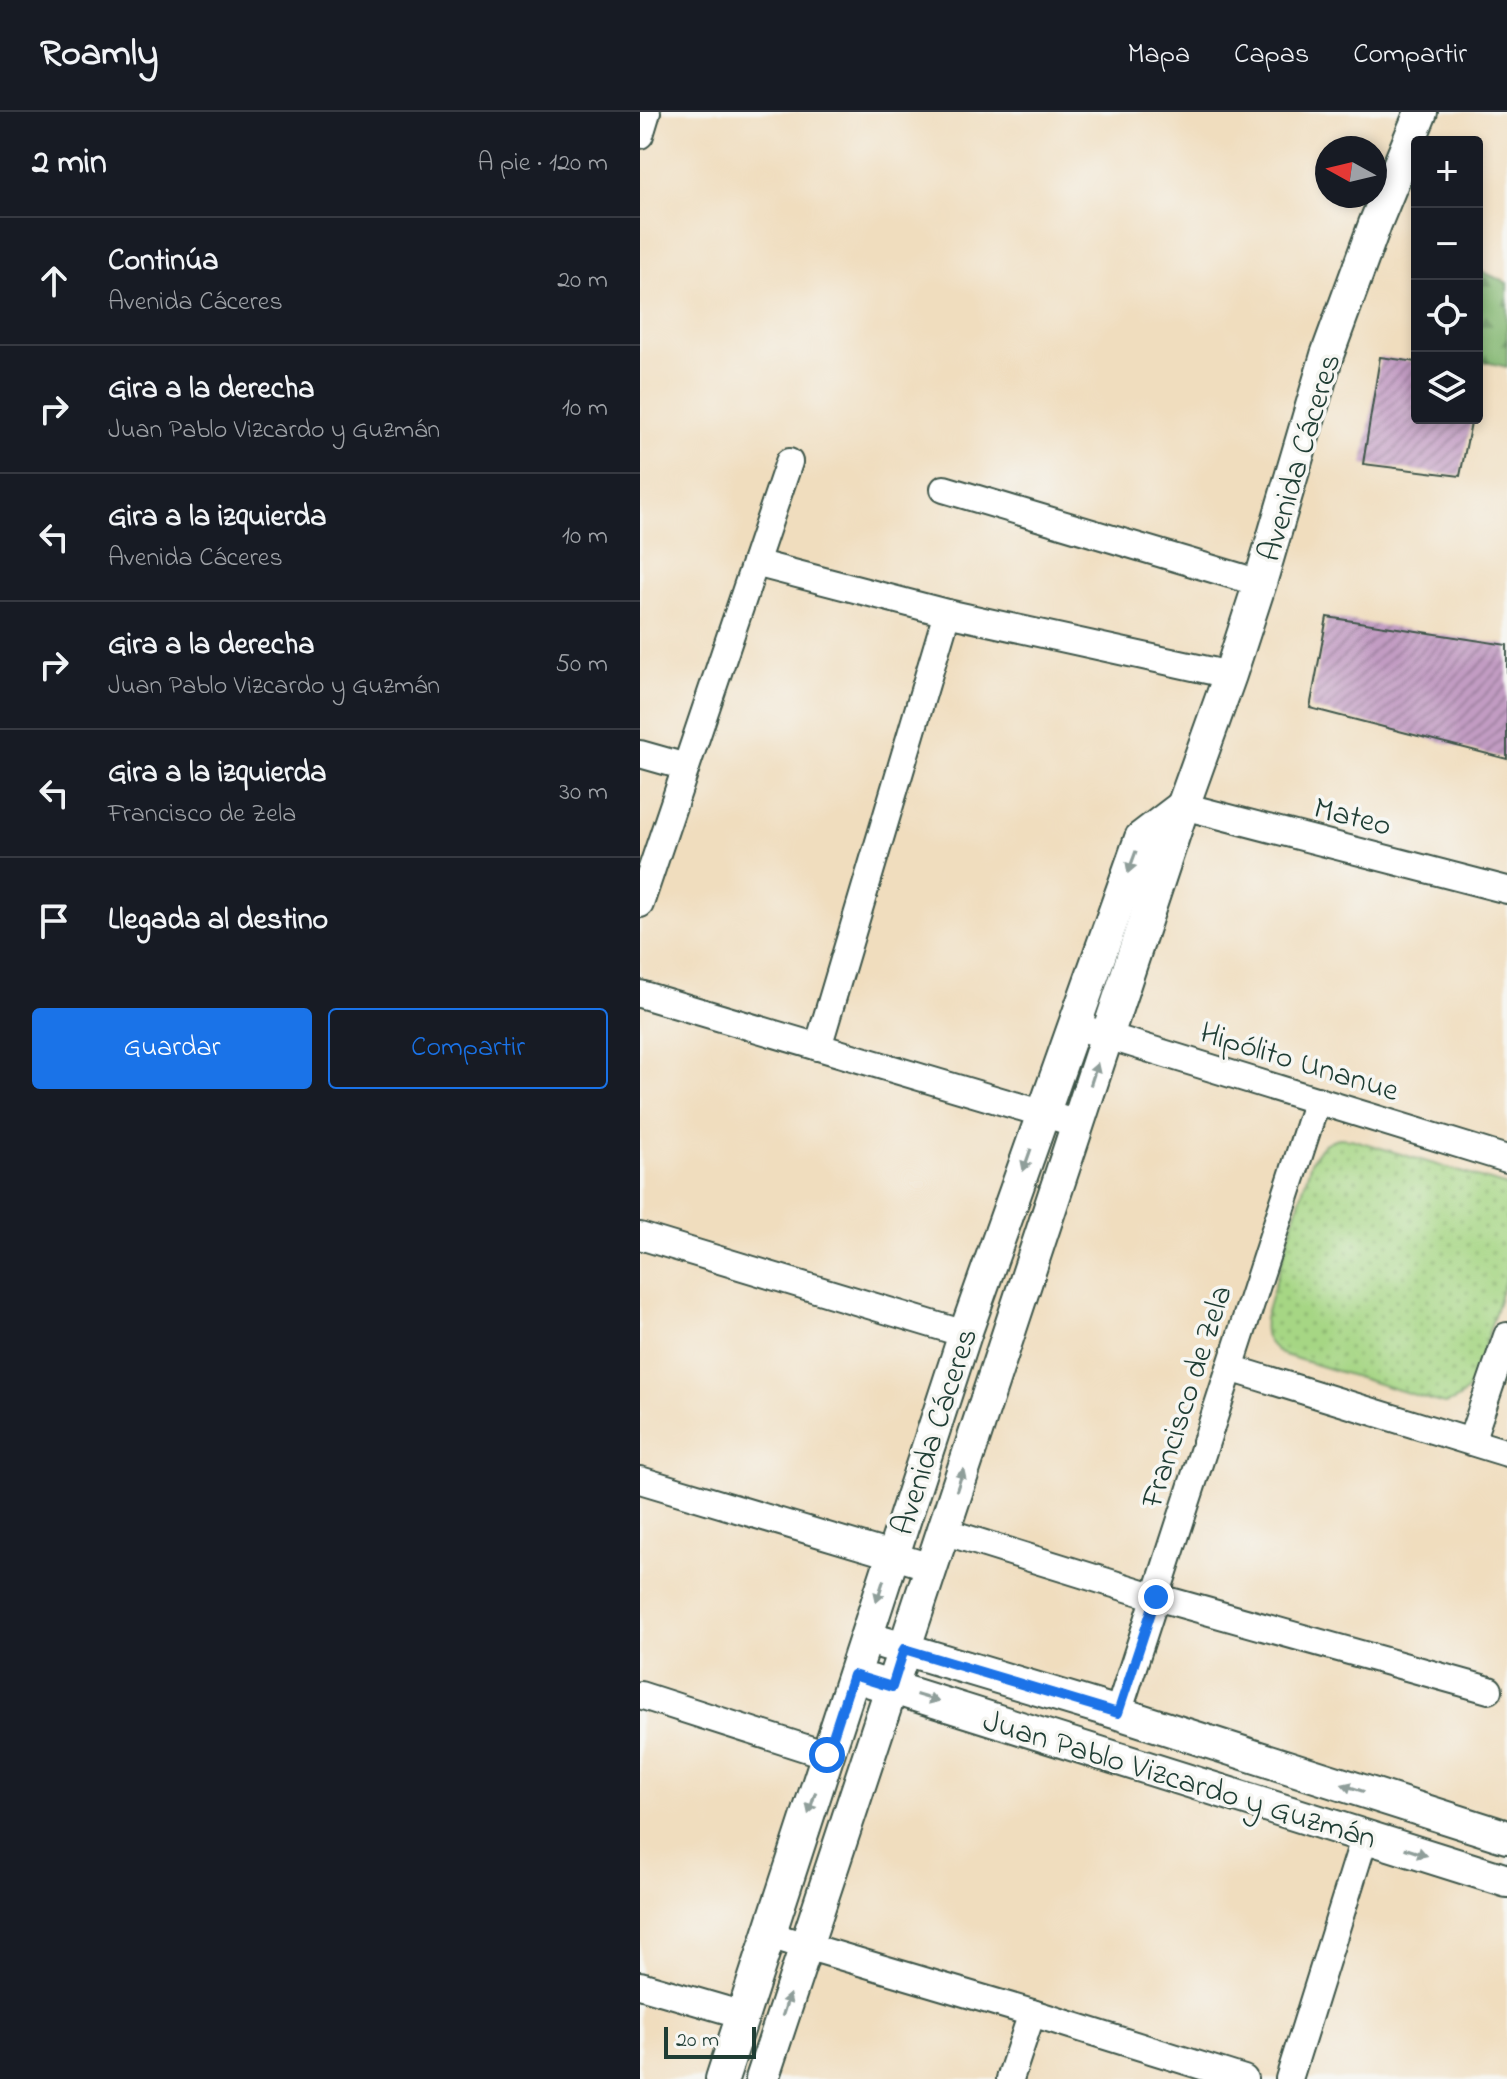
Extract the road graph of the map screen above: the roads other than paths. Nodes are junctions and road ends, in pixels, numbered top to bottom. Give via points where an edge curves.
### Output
1 (647, 112) edge
2 (1421, 112) edge
3 (640, 135) edge
4 (789, 462) dead end
5 (944, 489) dead end
6 (755, 563) junction
7 (1260, 583) junction
8 (947, 613) junction
9 (1230, 675) junction
10 (640, 754) edge
11 (686, 767) junction
12 (1183, 806) junction
13 (1507, 890) edge
14 (640, 904) edge
15 (640, 994) edge
16 (1073, 1026) junction
17 (1107, 1036) junction
18 (818, 1047) junction
19 (1317, 1100) junction
20 (1044, 1113) junction
21 (1078, 1124) junction
22 (1507, 1159) edge
23 (640, 1236) edge
24 (965, 1334) junction
25 (1507, 1336) edge
26 (1230, 1368) junction
27 (1471, 1441) junction
28 (1507, 1453) edge
29 (640, 1480) edge
30 (943, 1531) junction
31 (892, 1555) junction
32 (931, 1567) junction
33 (1156, 1597) junction
34 (865, 1637) junction
35 (904, 1649) junction
36 (853, 1675) junction
37 (892, 1687) junction
38 (1489, 1690) dead end
39 (640, 1695) edge
40 (1118, 1713) junction
41 (827, 1755) junction
42 (1365, 1836) junction
43 (1507, 1837) edge
44 (1507, 1881) edge
45 (769, 1935) junction
46 (806, 1946) junction
47 (640, 1985) edge
48 (1032, 2013) junction
49 (743, 2015) junction
50 (722, 2079) edge
51 (762, 2079) edge
52 (1010, 2079) edge
53 (1244, 2079) edge
54 (1289, 2079) edge

1 - 3 street
2 - 7 street, Avenida Cáceres via 1327,355
4 - 6 street
5 - 7 street
6 - 8 street
6 - 11 street
7 - 9 street, Avenida Cáceres
8 - 9 street
8 - 18 street
9 - 12 street, Avenida Cáceres
10 - 11 street
11 - 14 street
12 - 13 street, Mateo
12 -> 16 street, Avenida Cáceres via 1141,838
12 - 17 street, Avenida Cáceres
15 - 18 street
16 - 17 street, Hipólito Unanue
16 - 20 street, Avenida Cáceres
17 - 19 street, Hipólito Unanue
21 -> 17 street, Avenida Cáceres
18 - 20 street
19 - 22 street, Hipólito Unanue
19 - 26 street, Francisco de Zela
20 - 21 street
20 -> 24 street, Avenida Cáceres
30 -> 21 street, Avenida Cáceres
23 - 24 street
24 - 31 street, Avenida Cáceres
25 - 27 street
26 - 27 street
26 - 33 street, Francisco de Zela
27 - 28 street
29 - 31 street
30 - 32 street, Avenida Cáceres
30 - 33 street
31 - 32 street
31 -> 34 street, Avenida Cáceres
32 - 35 street, Avenida Cáceres
33 - 38 street
33 - 40 street, Francisco de Zela
34 - 35 street, Juan Pablo Vizcardo y Guzmán
34 - 36 street, Avenida Cáceres
35 - 37 street, Avenida Cáceres
35 - 40 street, Juan Pablo Vizcardo y Guzmán
36 - 37 street, Juan Pablo Vizcardo y Guzmán
36 - 41 street, Avenida Cáceres
37 -> 42 street, Juan Pablo Vizcardo y Guzmán
37 - 46 street, Avenida Cáceres
39 - 41 street
43 -> 40 street, Juan Pablo Vizcardo y Guzmán
41 -> 45 street, Avenida Cáceres
42 -> 44 street, Juan Pablo Vizcardo y Guzmán
42 - 54 street
45 - 46 street
45 - 49 street, Avenida Cáceres
46 - 48 street
51 -> 46 street, Avenida Cáceres
47 - 49 street
48 - 52 street
48 - 53 street
49 - 50 street, Avenida Cáceres

